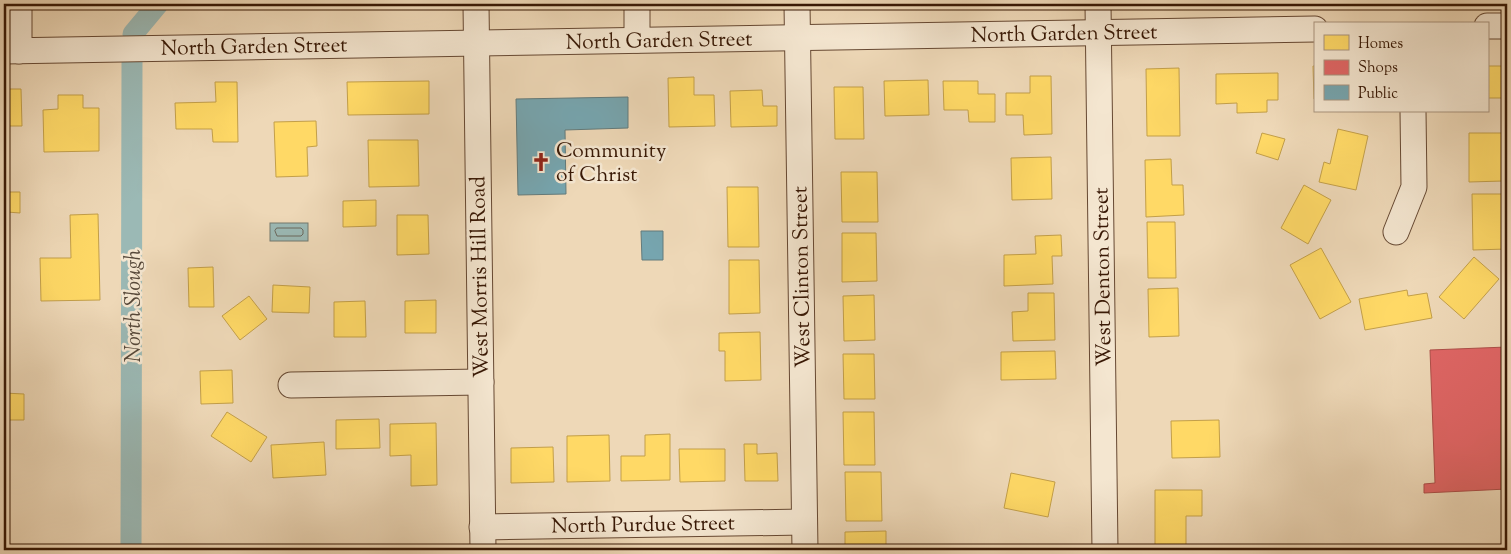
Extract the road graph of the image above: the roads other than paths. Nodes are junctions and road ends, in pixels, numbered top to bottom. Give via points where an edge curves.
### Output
1 (19, 4) edge
2 (476, 4) edge
3 (637, 4) edge
4 (797, 4) edge
5 (1098, 4) edge
6 (1488, 26) edge
7 (1507, 26) edge
8 (1314, 29) edge
9 (1099, 32) junction
10 (797, 38) junction
11 (637, 40) junction
12 (477, 43) junction
13 (11, 51) edge
14 (1413, 112) edge
15 (1396, 232) dead end
16 (481, 382) junction
17 (291, 386) dead end
18 (804, 522) junction
19 (483, 539) edge
20 (805, 550) edge
21 (1105, 550) edge

1 - 13 street
2 - 12 street, West Morris Hill Road
3 - 11 street
4 - 10 street, West Clinton Street
5 - 9 street, West Denton Street
6 - 7 street
8 - 9 street, North Garden Street
9 - 10 street, North Garden Street
9 - 21 street, West Denton Street
10 - 11 street, North Garden Street
10 - 18 street, West Clinton Street
11 - 12 street, North Garden Street
12 - 13 street, North Garden Street
12 - 16 street, West Morris Hill Road
14 - 15 street via 1414,187
16 - 17 street
16 - 19 street, West Morris Hill Road
18 - 19 street, North Purdue Street
18 - 20 street, West Clinton Street

